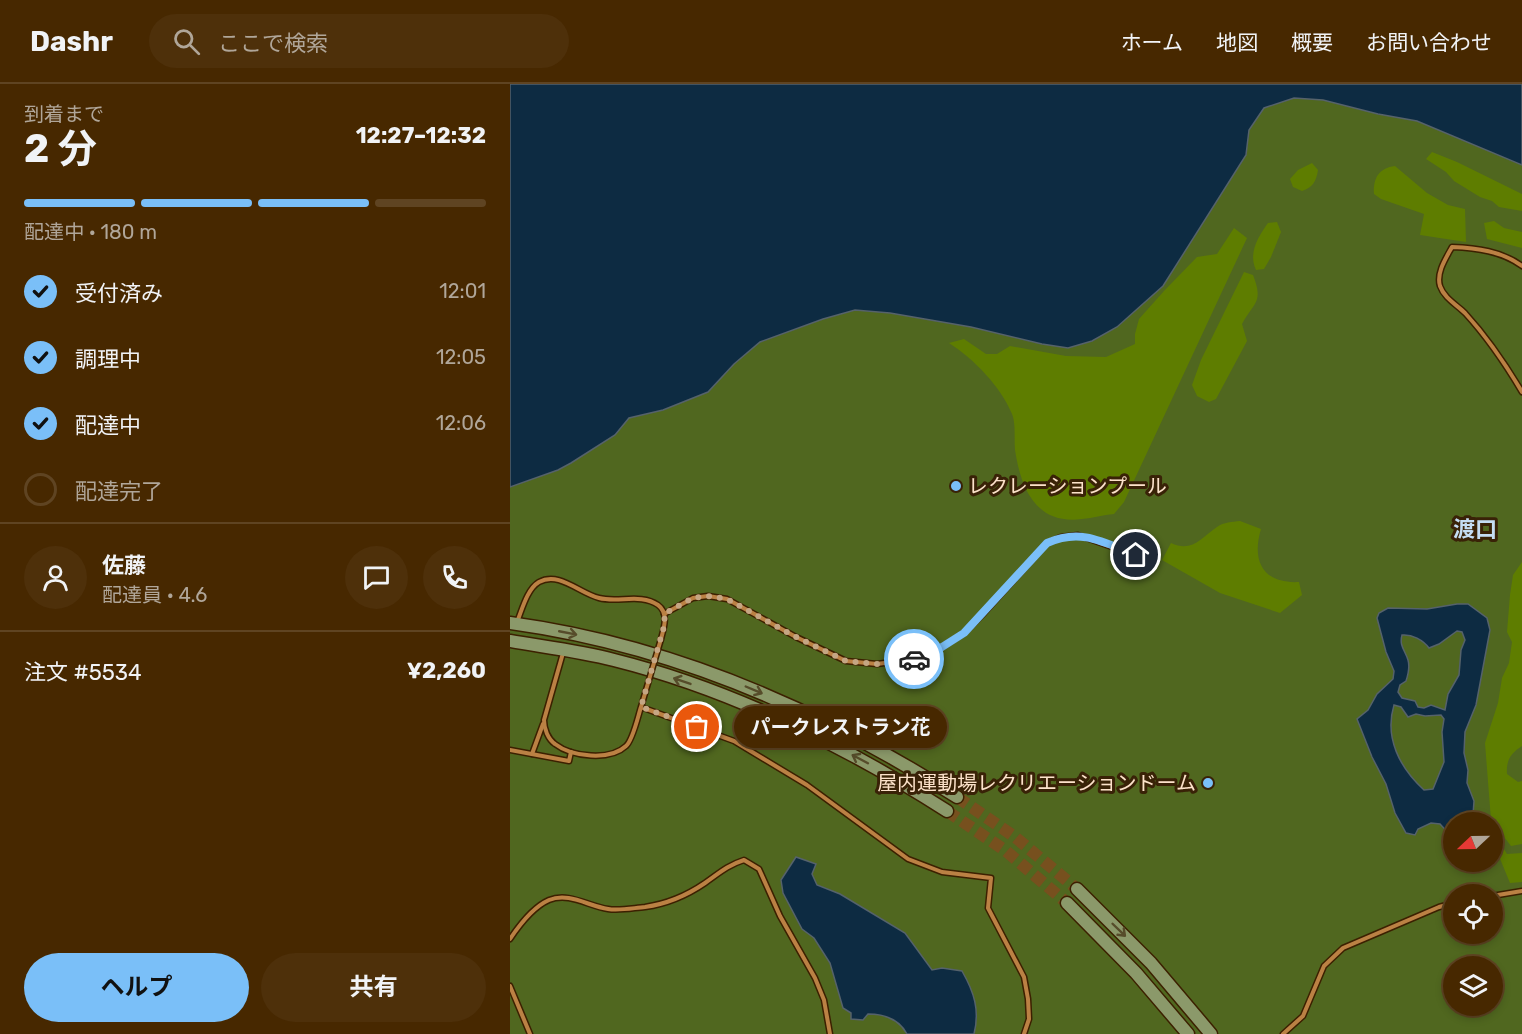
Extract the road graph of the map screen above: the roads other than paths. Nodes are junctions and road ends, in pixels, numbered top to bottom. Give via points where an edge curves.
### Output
1 (1522, 266) edge
2 (1522, 392) edge
3 (1155, 562) dead end
4 (664, 614) junction
5 (513, 623) edge
6 (510, 641) edge
7 (564, 650) junction
8 (641, 707) junction
9 (544, 720) junction
10 (510, 750) edge
11 (571, 752) junction
12 (532, 754) junction
13 (957, 797) tunnel mouth
14 (947, 811) tunnel mouth
15 (1077, 890) tunnel mouth
16 (1522, 891) edge
17 (1503, 894) edge
18 (1067, 903) tunnel mouth
19 (1443, 907) edge
20 (510, 939) edge
21 (510, 986) edge
22 (530, 1034) edge
23 (830, 1034) edge
24 (1024, 1034) edge
25 (1188, 1034) edge
26 (1211, 1034) edge
27 (1283, 1034) edge

1 - 2 lane via 1494,253 1452,247 1439,275 1445,294 1496,352
3 - 4 lane via 1078,535 1061,537 1047,543 964,633 914,659 877,664 846,661 727,599 693,598
4 - 5 lane via 659,606 646,600 600,598 560,579 549,579 532,588
4 - 8 lane, bridge via 665,623
5 -> 13 main road via 618,644 739,683 866,742
6 - 7 main road
7 - 9 lane
14 -> 7 main road via 858,758 778,718 682,681 614,660
8 - 11 lane via 628,745 600,755
8 - 24 lane via 734,741 807,785 908,859 942,872 991,878 988,908 1024,977 1029,1019
9 - 11 lane via 544,729 554,744
9 - 12 lane
10 - 12 lane
11 - 12 lane via 569,761
15 -> 26 main road via 1151,963
16 - 17 lane
18 - 25 main road via 1136,973
19 - 27 lane via 1343,948 1324,966 1303,1016
20 - 23 lane via 536,908 549,900 562,897 609,909 660,904 695,890 725,868 744,860 759,869 815,978 824,1000
21 - 22 lane

